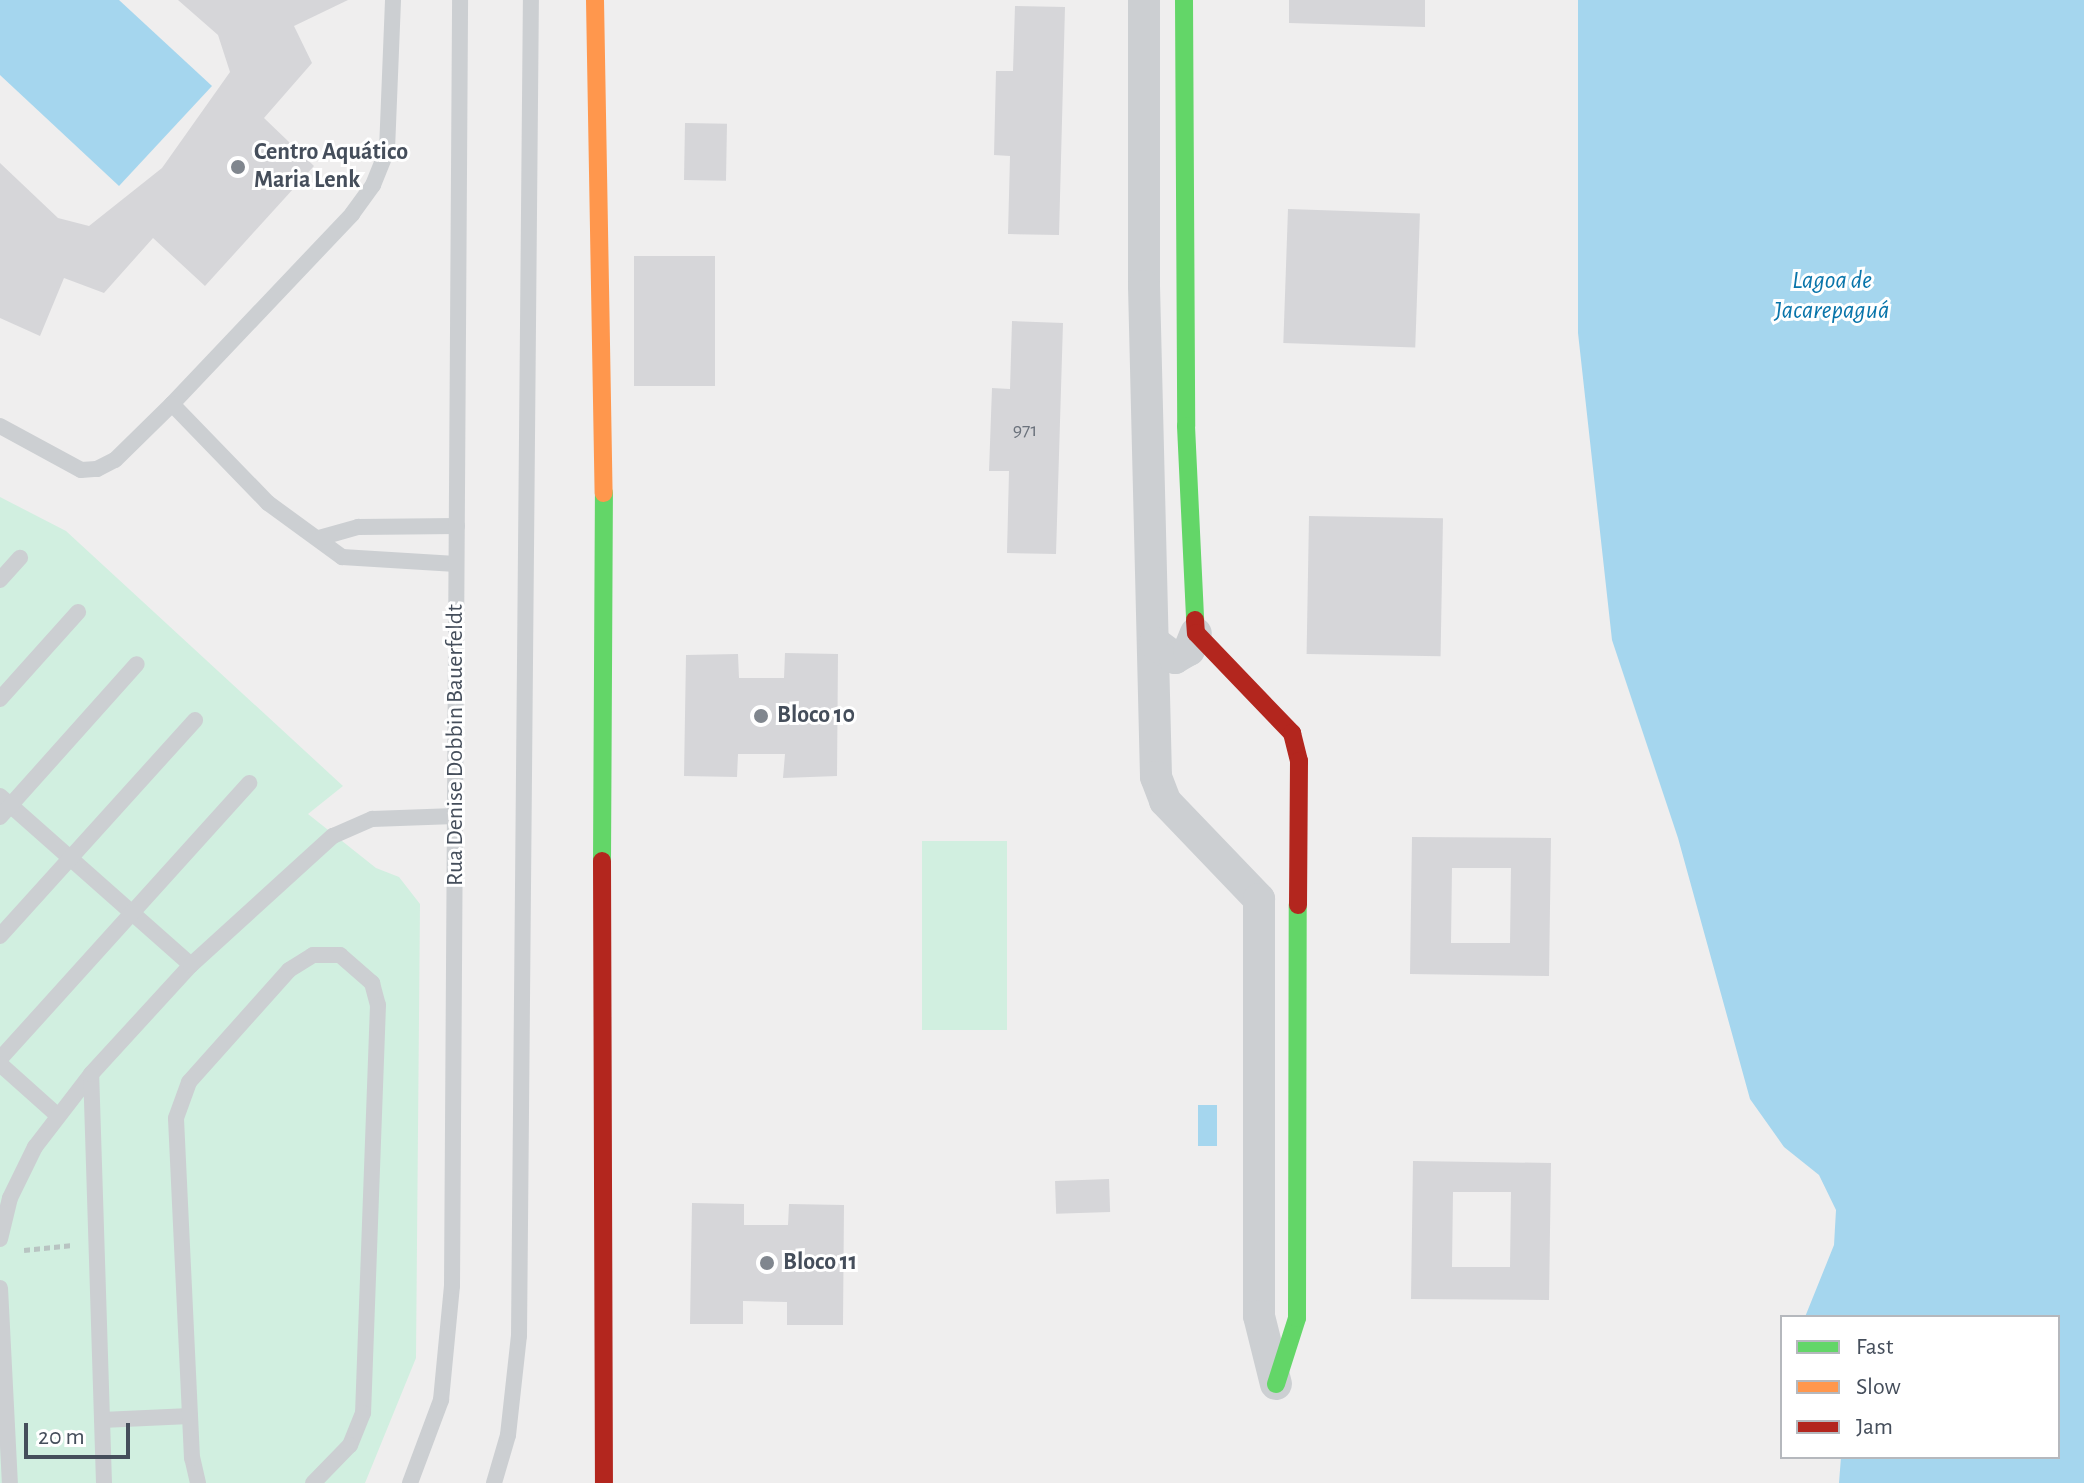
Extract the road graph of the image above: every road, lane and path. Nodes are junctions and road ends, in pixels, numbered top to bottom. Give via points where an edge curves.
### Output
1 (393, 0) edge
2 (460, 0) edge
3 (531, 0) edge
4 (595, 0) edge
5 (1144, 0) edge
6 (1184, 0) edge
7 (1144, 101) junction
8 (1184, 102) junction
9 (172, 404) junction
10 (0, 426) edge
11 (457, 526) junction
12 (319, 538) junction
13 (20, 558) dead end
14 (456, 564) junction
15 (0, 580) edge
16 (78, 612) dead end
17 (1196, 633) junction
18 (1155, 643) junction
19 (137, 664) dead end
20 (0, 699) edge
21 (195, 720) dead end
22 (249, 783) dead end
23 (3, 806) edge
24 (455, 816) junction
25 (70, 858) junction
26 (1297, 895) junction
27 (1259, 899) junction
28 (131, 913) junction
29 (0, 936) edge
30 (191, 965) junction
31 (0, 1062) edge
32 (91, 1074) junction
33 (57, 1115) junction
34 (0, 1239) edge
35 (98, 1243) junction
36 (14, 1251) dead end
37 (0, 1288) edge
38 (1276, 1384) joint
39 (190, 1416) junction
40 (102, 1420) junction
41 (10, 1483) edge
42 (104, 1483) edge
43 (198, 1483) edge
44 (313, 1483) edge
45 (410, 1483) edge
46 (494, 1483) edge
47 (604, 1483) edge

1 - 9 lane via 387,150 373,185 352,214
2 - 11 lane, Rua Denise Dobbin Bauerfeldt
3 - 46 lane via 519,1336 508,1435
4 - 47 street via 596,215 606,418 601,636
5 - 7 street
6 - 8 street
7 - 8 street
7 - 18 street
8 - 17 street via 1186,426
9 - 10 lane via 115,460 97,469 81,470
9 - 12 lane via 268,503
11 - 12 lane via 358,527
11 - 14 lane, Rua Denise Dobbin Bauerfeldt
12 - 14 lane via 356,560
13 - 15 lane
14 - 24 lane, Rua Denise Dobbin Bauerfeldt
16 - 20 lane
17 - 18 street via 1189,650 1175,658
17 - 26 street via 1292,733 1299,761
18 - 27 street via 1156,777 1165,801
19 - 23 lane
21 - 25 lane
22 - 28 lane
23 - 25 lane
24 - 30 lane via 372,819 333,836
24 - 45 lane, Rua Denise Dobbin Bauerfeldt via 452,1286 441,1400
25 - 28 lane
25 - 29 lane
26 - 27 street
26 - 38 street via 1297,1318
27 - 38 street via 1259,1316
28 - 30 lane
28 - 31 lane
30 - 32 lane
31 - 33 lane
32 - 33 lane
32 - 35 lane
33 - 34 lane via 10,1198
35 - 36 path
35 - 40 lane
37 - 41 lane
39 - 40 lane
39 - 43 lane
39 - 44 lane via 176,1118 189,1082 289,970 313,955 340,955 372,983 378,1005 363,1413 350,1445
40 - 42 lane

